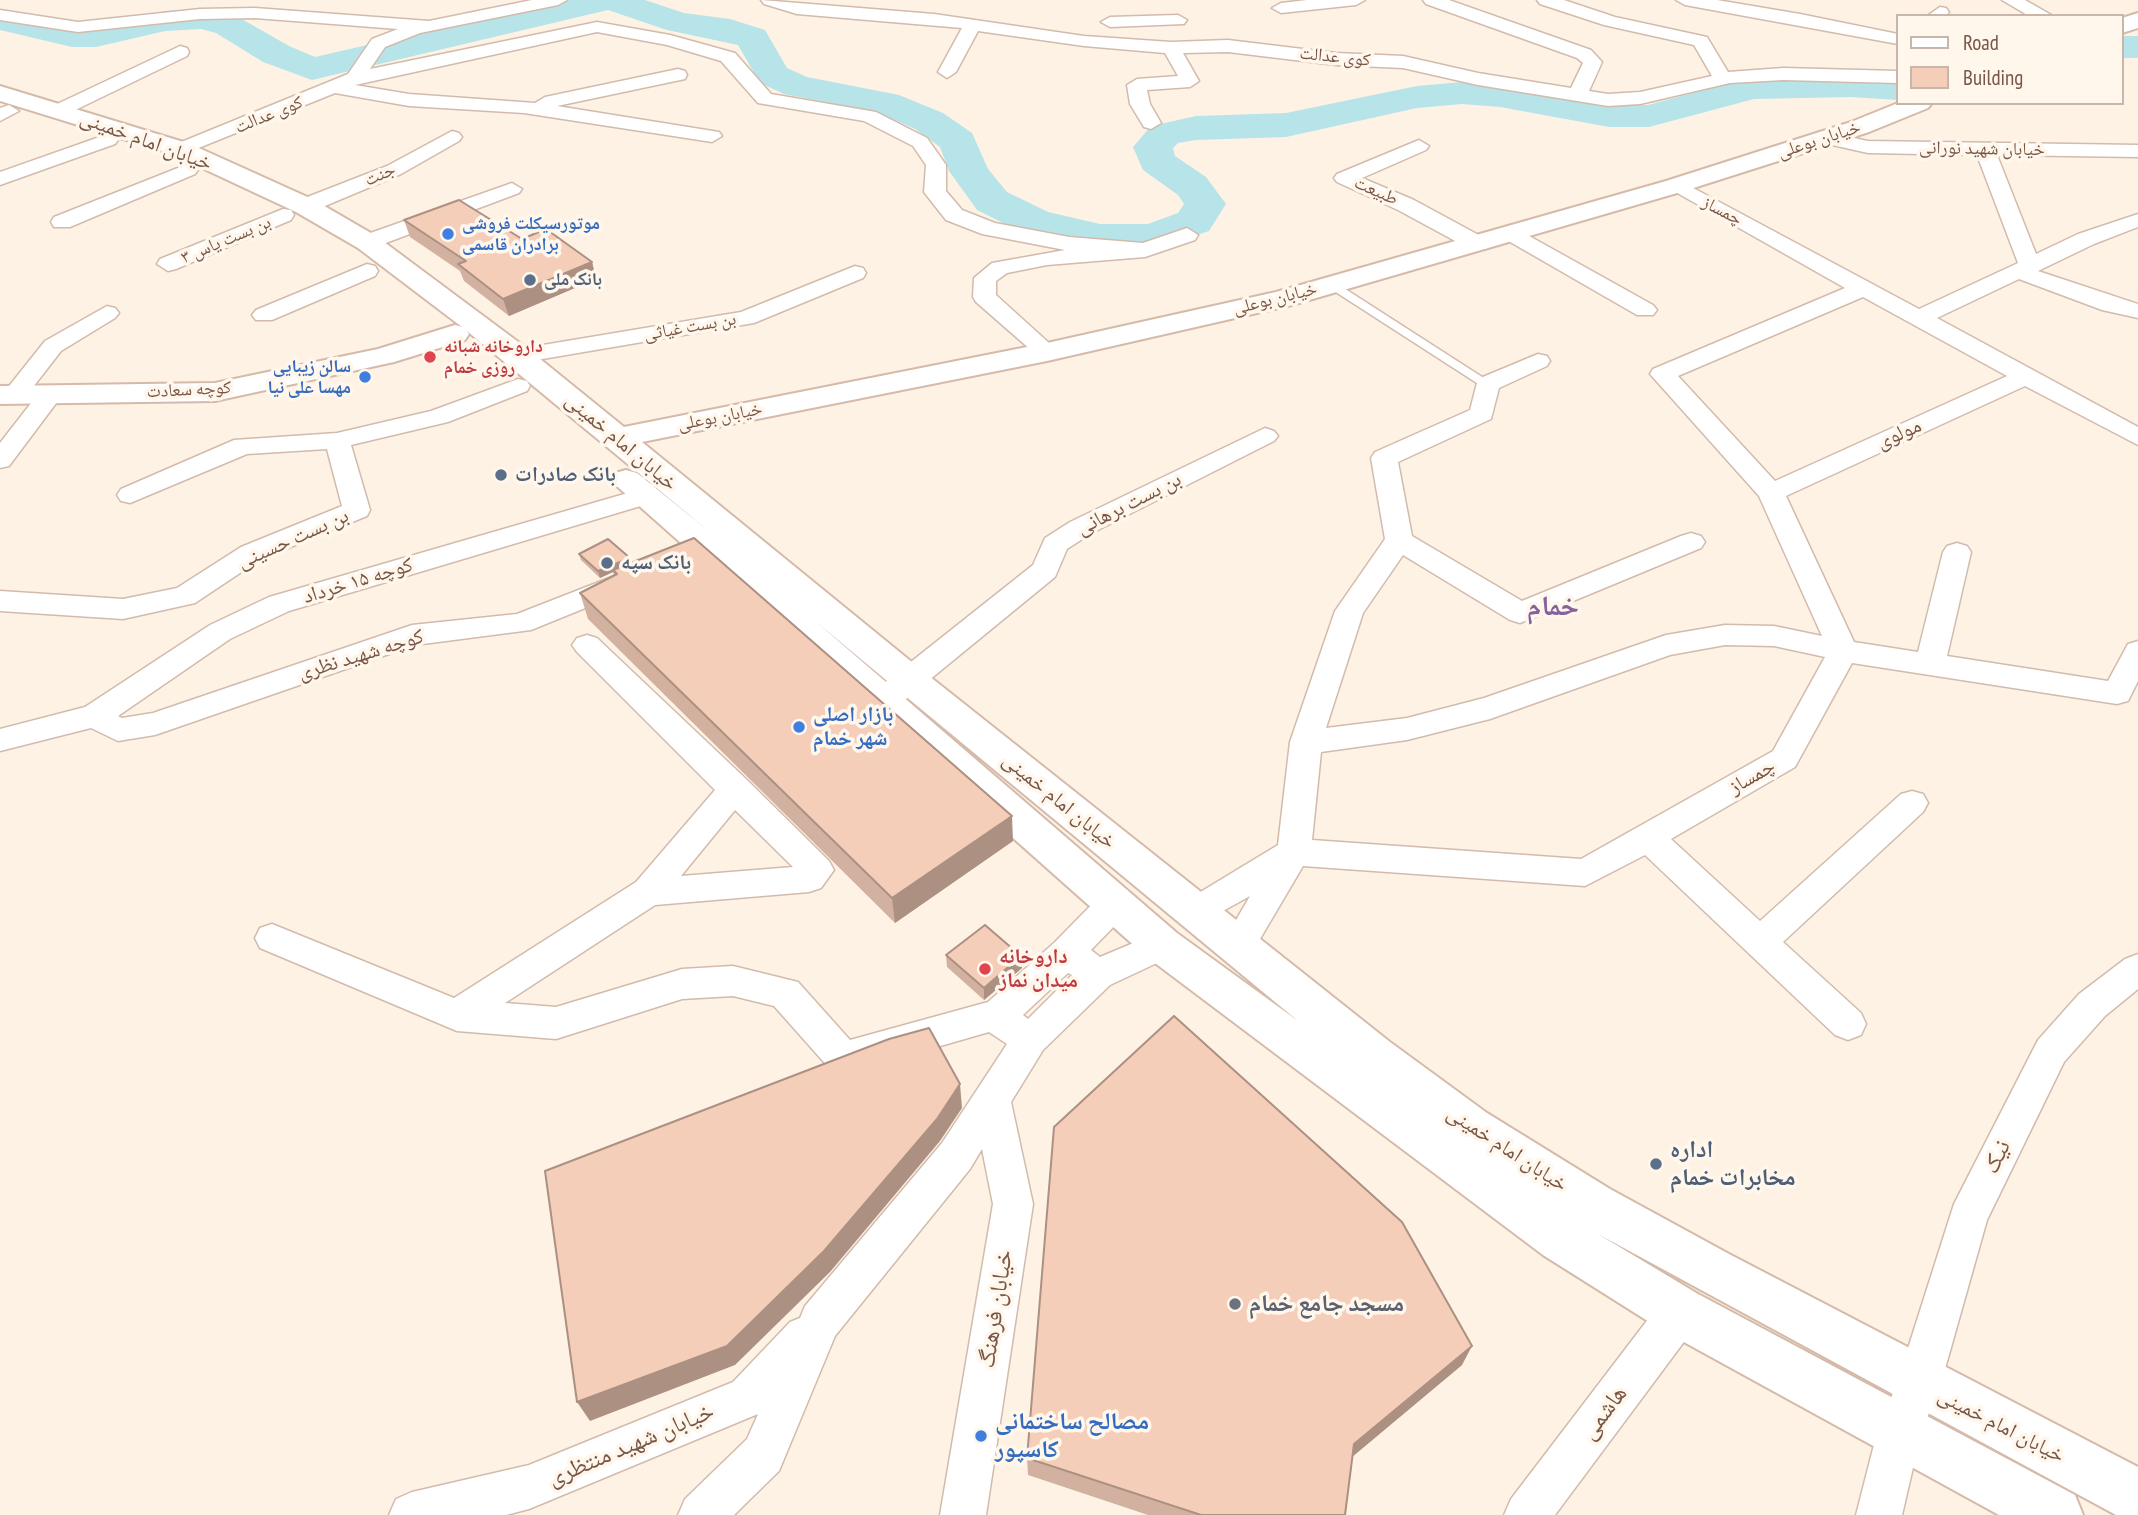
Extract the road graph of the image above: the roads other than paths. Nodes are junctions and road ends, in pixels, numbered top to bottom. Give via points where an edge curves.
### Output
1 (310, 0) edge
2 (558, 0) edge
3 (770, 0) edge
4 (1356, 0) edge
5 (1432, 0) edge
6 (1546, 0) edge
7 (1685, 0) edge
8 (1808, 0) edge
9 (2011, 0) edge
10 (1282, 8) dead end
11 (2039, 14) edge
12 (0, 15) edge
13 (290, 16) junction
14 (1800, 19) junction
15 (1178, 20) dead end
16 (1144, 21) junction
17 (983, 22) junction
18 (1110, 23) dead end
19 (428, 26) junction
20 (1896, 39) edge
21 (1148, 46) junction
22 (1171, 48) junction
23 (180, 52) dead end
24 (947, 72) dead end
25 (678, 75) dead end
26 (1896, 77) edge
27 (355, 78) junction
28 (1723, 79) junction
29 (337, 87) junction
30 (1578, 95) junction
31 (2, 106) edge
32 (524, 107) junction
33 (1909, 108) edge
34 (60, 110) junction
35 (1151, 123) dead end
36 (712, 136) dead end
37 (452, 137) dead end
38 (1826, 138) junction
39 (108, 140) junction
40 (1419, 146) dead end
41 (1985, 149) junction
42 (2128, 151) edge
43 (184, 160) junction
44 (2138, 164) edge
45 (0, 180) edge
46 (1675, 186) junction
47 (512, 189) dead end
48 (294, 210) junction
49 (2138, 220) edge
50 (62, 222) dead end
51 (1513, 234) junction
52 (1187, 235) dead end
53 (367, 242) junction
54 (1478, 244) junction
55 (1145, 250) junction
56 (168, 264) dead end
57 (2023, 268) junction
58 (368, 271) junction
59 (855, 273) dead end
60 (1332, 285) junction
61 (1864, 288) junction
62 (1645, 310) dead end
63 (2138, 311) edge
64 (107, 313) dead end
65 (264, 315) dead end
66 (1919, 318) junction
67 (455, 334) junction
68 (1047, 352) junction
69 (519, 356) junction
70 (1538, 361) dead end
71 (2026, 376) junction
72 (1487, 384) junction
73 (518, 386) junction
74 (51, 394) junction
75 (7, 395) edge
76 (1265, 436) dead end
77 (2138, 437) edge
78 (615, 438) junction
79 (337, 441) junction
80 (0, 460) edge
81 (1771, 493) junction
82 (130, 495) dead end
83 (645, 496) junction
84 (1399, 540) junction
85 (1691, 542) dead end
86 (1957, 552) dead end
87 (646, 572) edge
88 (0, 601) edge
89 (586, 645) dead end
90 (1843, 651) junction
91 (2138, 651) edge
92 (1930, 664) junction
93 (897, 691) junction
94 (2127, 697) edge
95 (95, 716) junction
96 (0, 740) edge
97 (1306, 742) junction
98 (735, 789) junction
99 (1912, 803) dead end
100 (1647, 837) junction
101 (1293, 852) junction
102 (1150, 875) junction
103 (648, 892) junction
104 (1115, 903) junction
105 (1196, 912) junction
106 (272, 938) dead end
107 (1760, 942) junction
108 (1162, 945) junction
109 (1238, 946) junction
110 (1068, 951) junction
111 (2138, 969) edge
112 (1097, 974) junction
113 (999, 1014) junction
114 (457, 1015) junction
115 (1848, 1024) dead end
116 (1030, 1039) junction
117 (992, 1103) junction
118 (1680, 1312) junction
119 (820, 1321) junction
120 (1919, 1383) junction
121 (1899, 1433) junction
122 (2138, 1497) edge
123 (412, 1515) edge
124 (701, 1515) edge
125 (963, 1515) edge
126 (1527, 1515) edge
127 (1879, 1515) edge
128 (2055, 1515) edge

1 - 13 street
2 - 19 street
3 - 17 street, کوی عدالت via 797,9
4 - 10 street
5 - 30 street via 1584,54 1593,62
6 - 28 street via 1610,21 1701,41
7 - 14 street
8 - 14 street
9 - 11 street
12 - 13 street via 78,27 200,14
13 - 19 street
14 - 20 street
15 - 16 street
16 - 18 street
16 - 21 street
17 - 21 street, کوی عدالت
17 - 24 street
19 - 27 street via 378,43
21 - 22 street, کوی عدالت
22 - 30 street, کوی عدالت via 1228,46 1403,62
22 - 35 street via 1190,81 1137,85 1140,104
23 - 34 street
25 - 32 street
26 - 28 street, کوی عدالت via 1783,74
27 - 29 street, کوی عدالت
27 - 55 street, کوی عدالت via 597,27 670,40 728,57 765,99 869,116 920,142 936,165 935,192 954,215 990,229 1069,244
28 - 30 street, کوی عدالت via 1640,98 1608,100
29 - 32 street via 409,100
29 - 43 street, کوی عدالت
31 - 34 main road, خیابان امام خمینی
31 - 39 main road, خیابان امام خمینی
32 - 36 street
33 - 38 main road, خیابان بوعلی
34 - 43 main road, خیابان امام خمینی
37 - 48 street, جنت via 394,170
38 - 41 street, خیابان شهید نورانی via 1868,147
38 - 46 main road, خیابان بوعلی
39 - 43 main road, خیابان امام خمینی
39 - 45 street
40 - 54 street, طبيعت via 1345,178
41 - 42 street, خیابان شهید نورانی
41 - 57 street
42 - 44 street
43 - 48 main road, خیابان امام خمینی
43 - 50 street, کوی عدالت
46 - 51 main road, خیابان بوعلی
46 - 61 street, چمساز
47 - 53 street
48 - 53 main road, خیابان امام خمینی
48 - 56 street, بن بست یاس ۳
48 - 58 main road, خیابان امام خمینی
49 - 57 street
51 - 54 main road, خیابان بوعلی
51 - 62 street
52 - 55 street
53 - 69 main road, خیابان امام خمینی
54 - 60 main road, خیابان بوعلی
55 - 68 street via 1047,258 1000,268 985,278 984,297
57 - 63 street via 2110,305
57 - 66 street
58 - 65 street
58 - 67 main road, خیابان امام خمینی
59 - 69 street, بن بست غیاثی via 746,317
60 - 68 main road, خیابان بوعلی
60 - 72 lane
61 - 66 street, چمساز
61 - 81 street via 1662,374
64 - 75 street via 53,346
66 - 71 street, چمساز
67 - 73 main road, خیابان امام خمینی
67 - 74 main road, کوچه سعادت via 384,356 215,392
68 - 78 main road, خیابان بوعلی
69 - 78 main road, خیابان امام خمینی
70 - 72 street
71 - 77 street, چمساز
71 - 81 street, مولوی
72 - 84 street via 1482,414 1384,457
73 - 79 street via 439,417
73 - 83 main road, خیابان امام خمینی
74 - 75 main road, کوچه سعادت
74 - 80 street
76 - 93 street, بن بست برهانی via 1055,544 1045,570
78 - 93 main road, خیابان امام خمینی
79 - 82 street via 243,446
79 - 88 street, بن بست حسینی via 357,510 251,553 186,596 123,609
81 - 90 street
83 - 93 main road, خیابان امام خمینی via 696,552
83 - 95 street, کوچه ۱۵ خرداد via 279,604 220,632
84 - 85 street via 1520,613
84 - 97 street via 1349,611
86 - 92 street
87 - 95 street, کوچه شهید نظری via 521,623 412,635 155,724 118,730
89 - 98 street
90 - 92 street
90 - 97 street via 1774,636 1725,635 1666,645 1478,711 1407,729
90 - 100 street, چمساز via 1784,759
91 - 94 street
92 - 94 street
93 - 102 main road, خیابان امام خمینی
93 - 104 main road, خیابان امام خمینی
95 - 96 street, کوچه ۱۵ خرداد
97 - 101 street
98 - 103 street
98 - 103 street via 817,870 815,876
99 - 107 street
100 - 101 street, چمساز via 1585,873
100 - 107 street
101 - 105 street
101 - 109 street
102 - 104 main road
102 - 105 main road, خیابان امام خمینی
103 - 114 street
104 - 108 main road, خیابان امام خمینی
104 - 110 street
105 - 109 main road, خیابان امام خمینی
106 - 114 street
107 - 115 street
108 - 112 street
108 - 118 main road, خیابان امام خمینی via 1560,1238
109 - 120 main road, خیابان امام خمینی via 1470,1128 1593,1205
110 - 112 street
110 - 113 street
111 - 120 street, نیک via 2092,1005 2045,1062 1968,1217
112 - 116 street
113 - 114 street via 843,1058 785,993 733,981 682,984 556,1023
113 - 116 street via 1002,1021
116 - 117 street
117 - 119 street via 957,1156
117 - 125 street, خیابان فرهنگ via 1013,1204
118 - 121 main road, خیابان امام خمینی
118 - 126 street, هاشمی
119 - 123 street, خیابان شهید منتظری via 748,1397 529,1488
119 - 124 street via 762,1455
120 - 121 street, نیک
120 - 122 main road, خیابان امام خمینی
121 - 127 street, نیک
121 - 128 main road, خیابان امام خمینی

